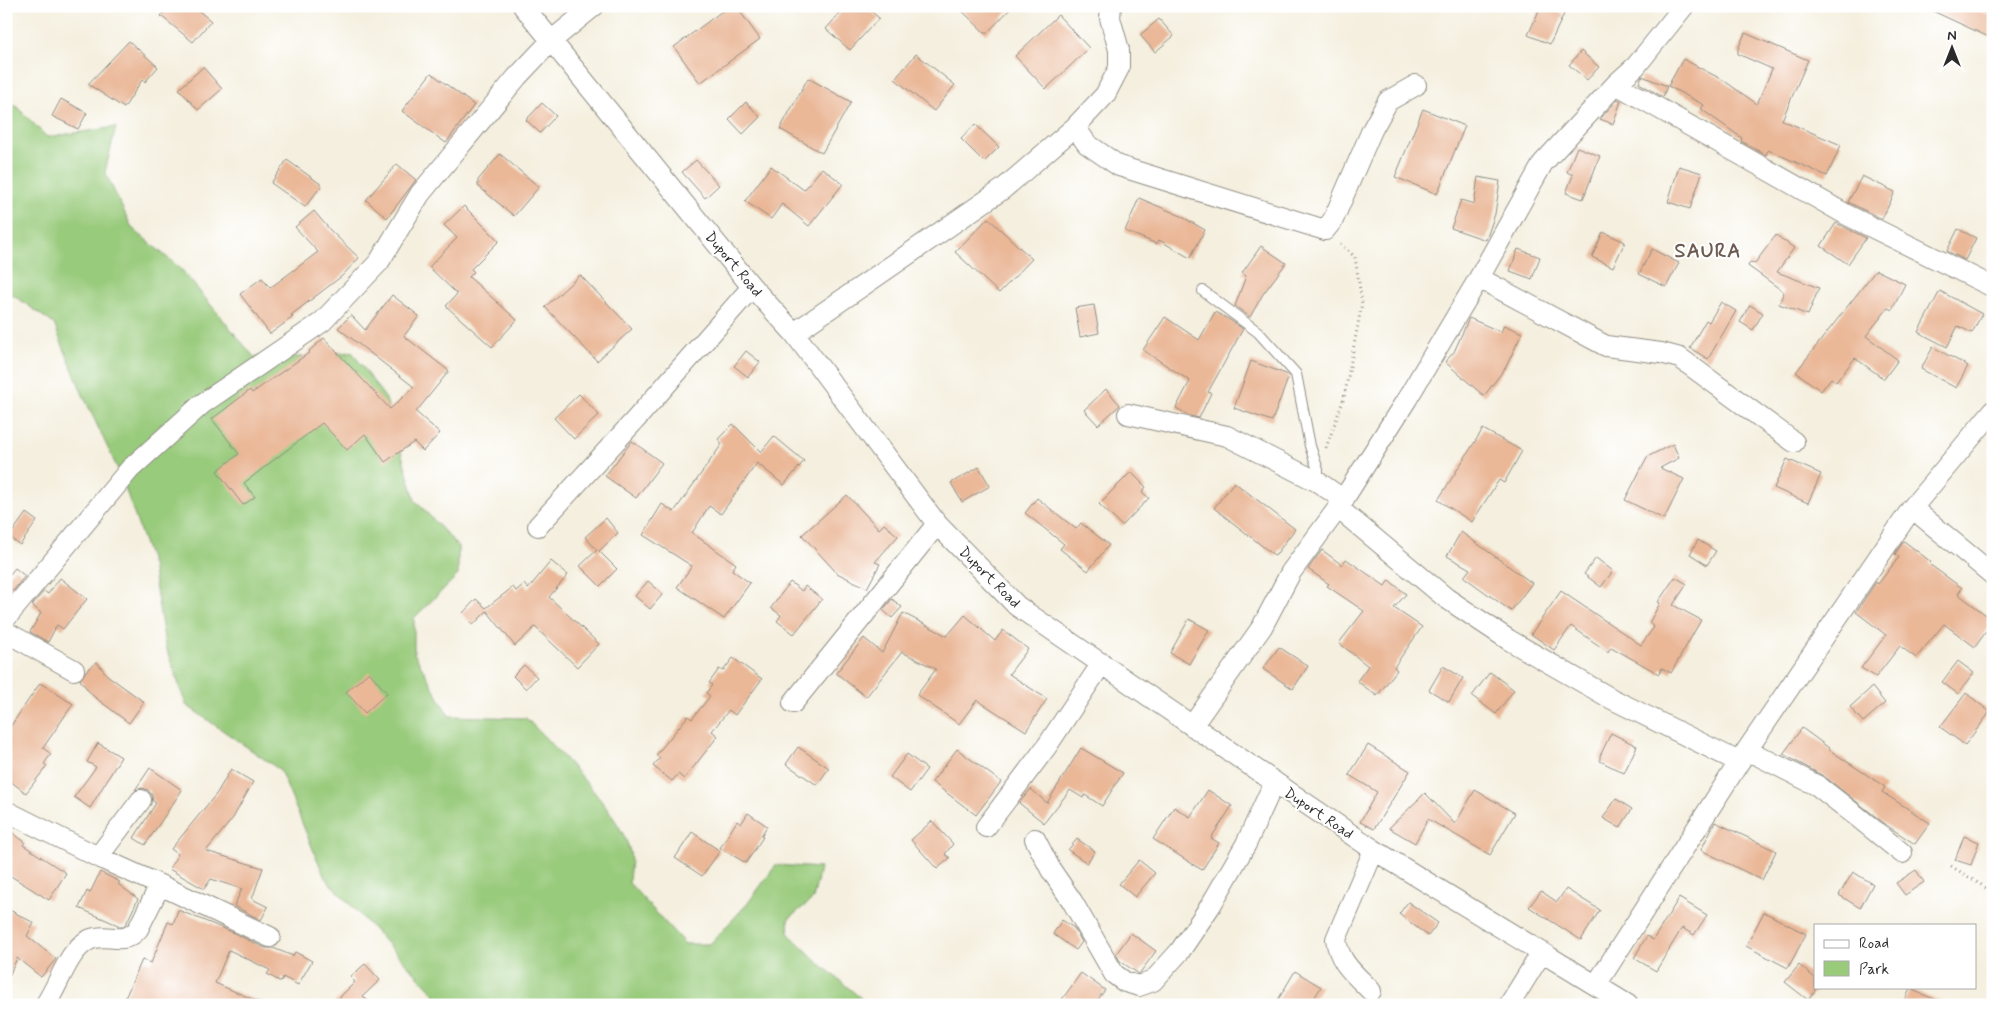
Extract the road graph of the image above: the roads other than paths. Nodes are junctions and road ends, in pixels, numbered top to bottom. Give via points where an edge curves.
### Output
1 (523, 6) edge
2 (594, 6) edge
3 (1111, 6) edge
4 (1684, 6) edge
5 (551, 41) junction
6 (1416, 84) dead end
7 (1616, 84) junction
8 (1075, 127) junction
9 (1479, 278) junction
10 (752, 287) junction
11 (1993, 287) edge
12 (1203, 292) dead end
13 (794, 333) junction
14 (1993, 410) edge
15 (1128, 414) dead end
16 (1794, 442) dead end
17 (1318, 476) junction
18 (1341, 504) junction
19 (1912, 508) junction
20 (937, 524) junction
21 (538, 526) dead end
22 (1993, 575) edge
23 (6, 618) edge
24 (6, 632) edge
25 (1102, 663) junction
26 (74, 670) dead end
27 (793, 703) dead end
28 (1192, 726) junction
29 (1743, 756) junction
30 (1274, 782) junction
31 (141, 800) dead end
32 (6, 811) edge
33 (986, 827) dead end
34 (1035, 839) dead end
35 (1374, 850) junction
36 (1902, 853) dead end
37 (98, 857) junction
38 (160, 885) junction
39 (270, 937) dead end
40 (1542, 952) junction
41 (1596, 985) junction
42 (1371, 991) dead end
43 (45, 1005) edge
44 (1509, 1005) edge
45 (1628, 1005) edge

1 - 5 street, Duport Road
2 - 5 street
3 - 8 street via 1110,18 1119,50 1119,68 1105,95
4 - 7 street via 1636,66
5 - 10 street, Duport Road
5 - 23 street via 420,194 379,262 322,322 202,404 130,469
6 - 8 street via 1388,101 1333,220 1325,230 1119,166 1087,144
7 - 9 street via 1543,163
7 - 11 street via 1847,215
8 - 13 street via 1003,189
9 - 16 street via 1606,346 1680,358
9 - 18 street
10 - 13 street, Duport Road
10 - 21 street
12 - 17 lane via 1258,332 1296,374
13 - 20 street, Duport Road
14 - 19 street
15 - 17 street via 1227,436
17 - 18 street
18 - 28 street via 1291,572 1262,627
18 - 29 street via 1446,598 1509,640 1612,698
19 - 22 street
19 - 29 street
20 - 25 street, Duport Road via 1017,606
20 - 27 street
24 - 26 street
25 - 28 street, Duport Road
25 - 33 street via 1047,746
28 - 30 street, Duport Road
29 - 36 street via 1818,786
29 - 41 street
30 - 34 street via 1246,844 1180,951 1152,981 1139,986 1114,974
30 - 35 street, Duport Road
31 - 37 street
32 - 37 street
35 - 40 street, Duport Road
35 - 42 street via 1336,939 1337,951 1343,962
37 - 38 street
38 - 39 street
38 - 43 street via 133,936 92,939 81,946
40 - 41 street, Duport Road
40 - 44 street
41 - 45 street, Duport Road

